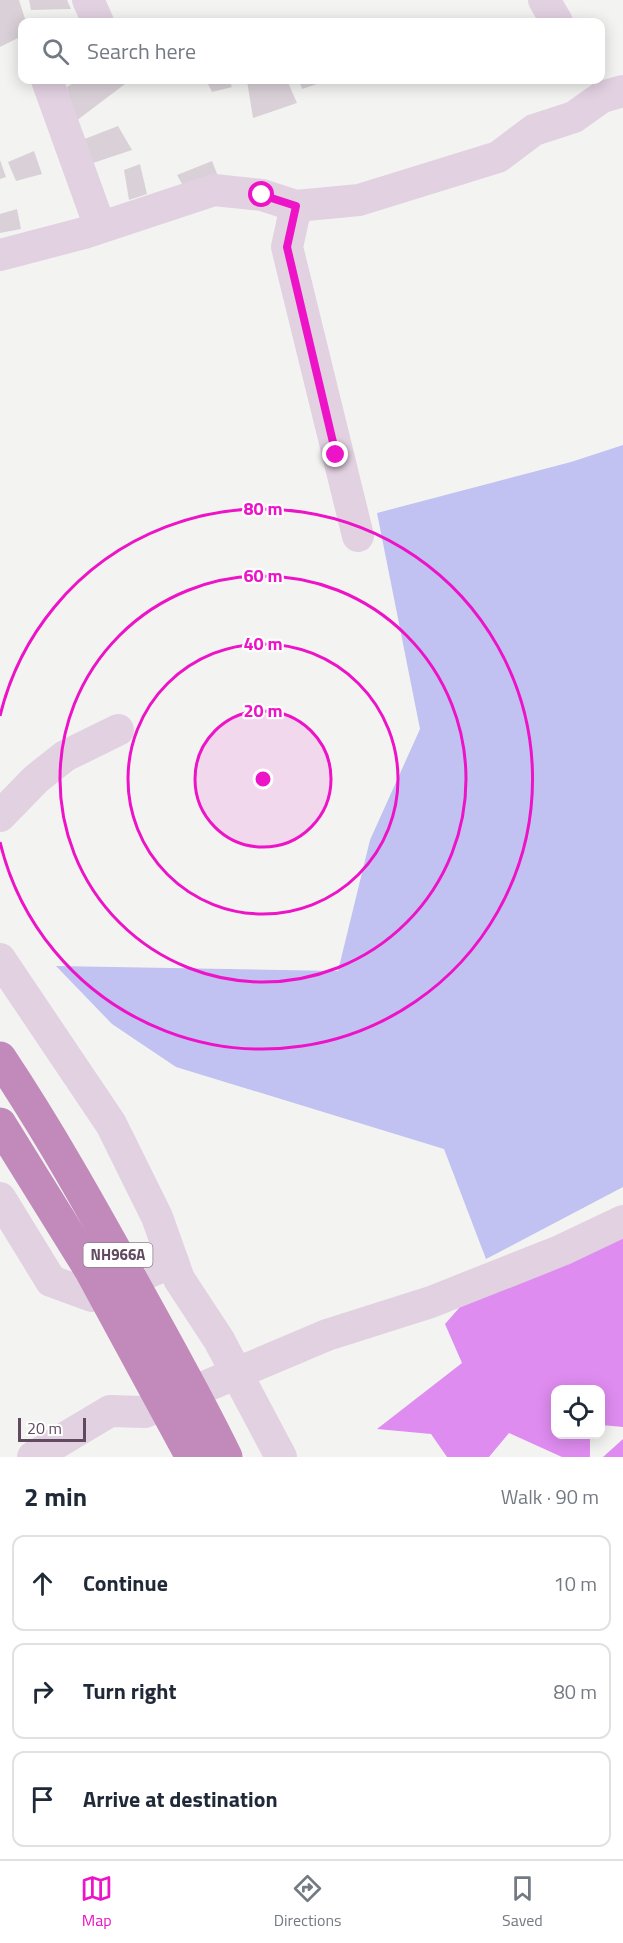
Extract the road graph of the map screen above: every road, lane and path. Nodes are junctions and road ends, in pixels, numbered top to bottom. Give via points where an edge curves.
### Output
1 (88, 0) edge
2 (544, 0) edge
3 (96, 18) edge
4 (554, 18) edge
5 (48, 84) edge
6 (605, 89) edge
7 (296, 206) junction
8 (100, 227) junction
9 (0, 255) edge
10 (358, 536) dead end
11 (118, 729) dead end
12 (0, 816) edge
13 (0, 959) edge
14 (0, 1058) edge
15 (0, 1124) edge
16 (0, 1198) edge
17 (623, 1221) edge
18 (173, 1262) junction
19 (237, 1372) junction
20 (33, 1457) edge
21 (192, 1457) edge
22 (226, 1457) edge
23 (280, 1457) edge

1 - 3 street
2 - 4 street
5 - 8 street
6 - 7 street via 574,117 534,130 498,157 359,200
7 - 8 street via 262,195 214,190
7 - 10 street via 287,247
8 - 9 street
11 - 12 street via 65,756
13 - 18 street via 111,1124 157,1217
14 - 22 highway, NH966A via 79,1185 179,1362
15 - 21 highway, NH966A via 90,1269
16 - 18 street via 51,1281 92,1296
17 - 19 street via 562,1250 431,1302 327,1335
18 - 19 street via 179,1279
19 - 20 street via 145,1412 110,1411
19 - 23 street

